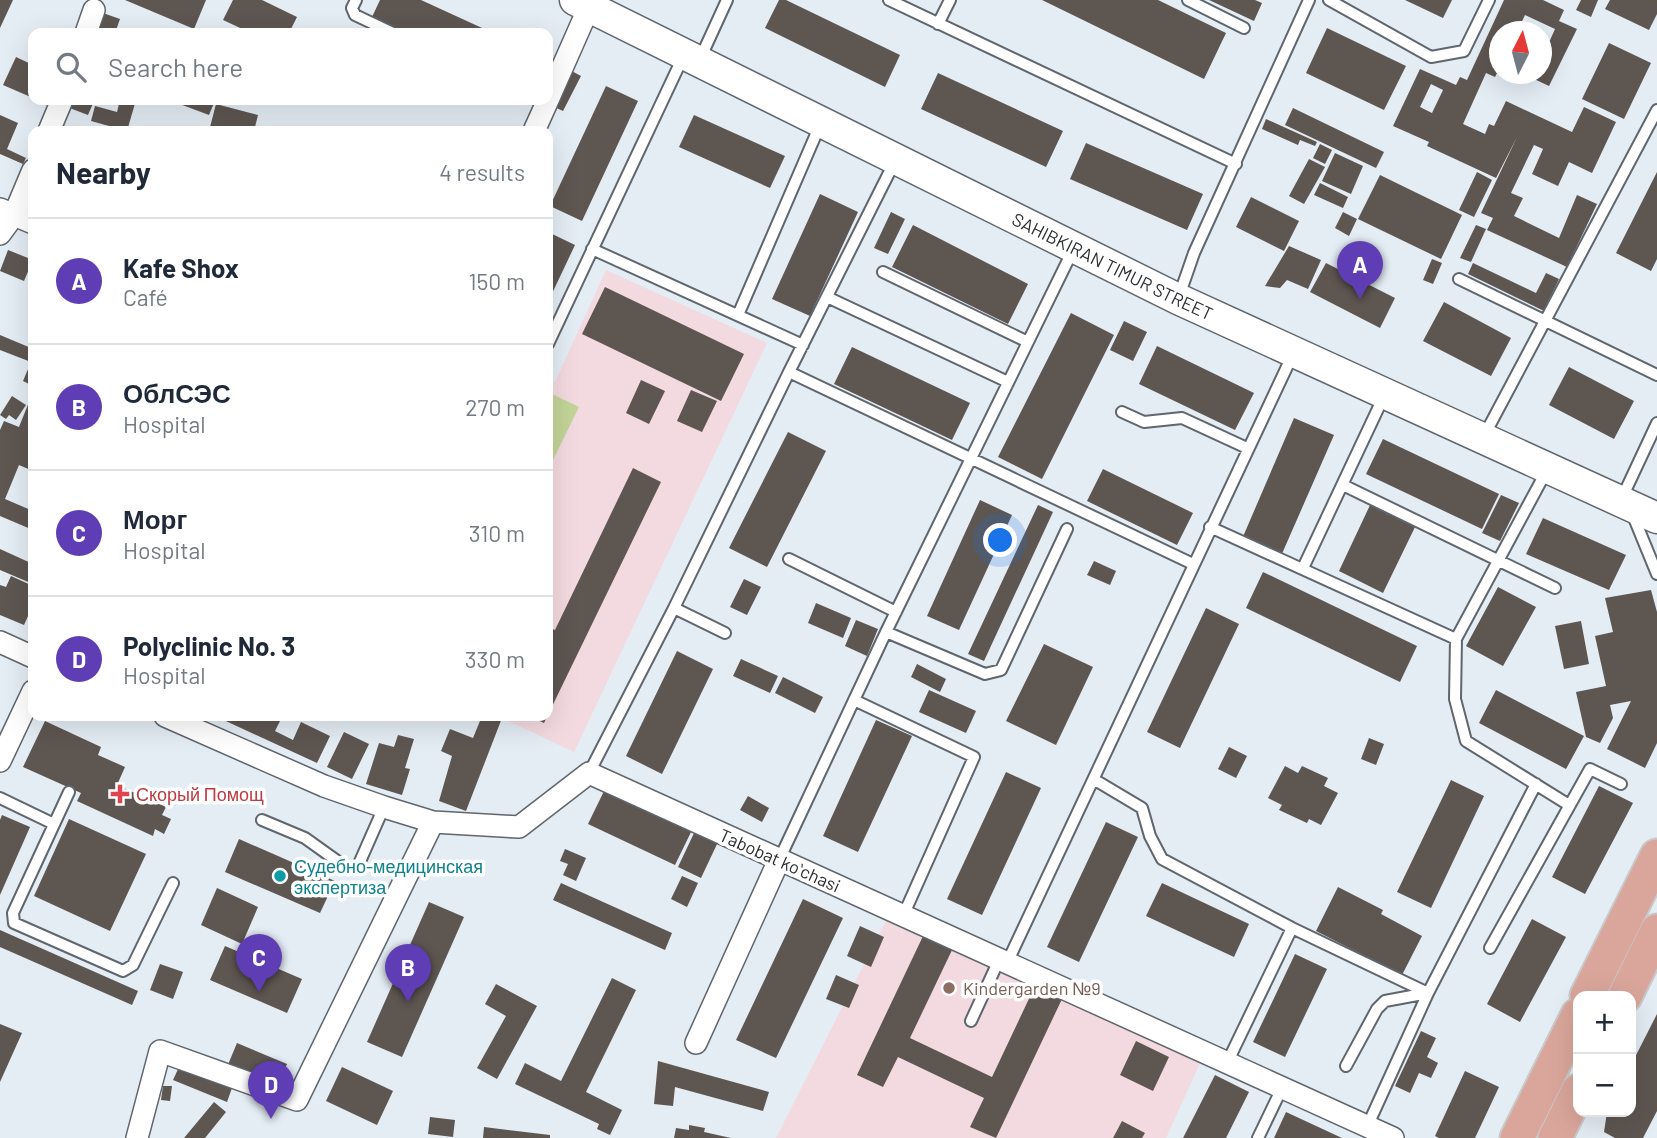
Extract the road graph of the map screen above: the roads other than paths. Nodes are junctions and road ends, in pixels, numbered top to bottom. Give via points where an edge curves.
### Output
1 (356, 0) edge
2 (727, 0) edge
3 (889, 0) edge
4 (950, 0) edge
5 (1188, 0) edge
6 (1309, 0) edge
7 (1329, 0) edge
8 (1489, 0) edge
9 (582, 4) edge
10 (94, 10) dead end
11 (938, 24) junction
12 (88, 28) edge
13 (382, 28) edge
14 (1244, 28) dead end
15 (691, 58) junction
16 (553, 86) edge
17 (60, 105) edge
18 (546, 105) edge
19 (1656, 115) edge
20 (821, 122) junction
21 (51, 126) edge
22 (536, 126) edge
23 (896, 159) junction
24 (1236, 164) junction
25 (28, 184) edge
26 (16, 216) edge
27 (0, 234) edge
28 (1074, 247) junction
29 (592, 249) junction
30 (883, 272) dead end
31 (1459, 279) dead end
32 (827, 297) junction
33 (1178, 299) junction
34 (738, 315) junction
35 (1546, 321) junction
36 (553, 333) edge
37 (1028, 342) junction
38 (803, 345) junction
39 (1294, 352) junction
40 (789, 372) junction
41 (1657, 375) edge
42 (1008, 382) junction
43 (1385, 393) junction
44 (1122, 412) dead end
45 (1657, 423) edge
46 (1483, 438) junction
47 (1247, 448) junction
48 (970, 459) junction
49 (1548, 468) junction
50 (1345, 485) junction
51 (1624, 503) junction
52 (1657, 518) edge
53 (1210, 527) junction
54 (1068, 529) dead end
55 (789, 559) dead end
56 (1499, 562) junction
57 (1193, 564) junction
58 (1303, 568) junction
59 (1657, 574) edge
60 (1555, 589) dead end
61 (674, 608) junction
62 (896, 612) junction
63 (886, 632) junction
64 (725, 633) dead end
65 (1456, 639) junction
66 (0, 642) edge
67 (28, 655) edge
68 (854, 700) junction
69 (28, 702) edge
70 (176, 721) edge
71 (0, 761) edge
72 (589, 773) junction
73 (1095, 780) junction
74 (1536, 784) junction
75 (1621, 784) dead end
76 (69, 792) dead end
77 (0, 798) edge
78 (1569, 805) junction
79 (384, 807) junction
80 (262, 820) dead end
81 (433, 822) junction
82 (54, 824) junction
83 (1657, 856) edge
84 (779, 860) junction
85 (173, 883) dead end
86 (903, 916) junction
87 (1292, 928) junction
88 (1657, 931) edge
89 (1490, 948) dead end
90 (1003, 961) junction
91 (1590, 991) edge
92 (1627, 991) edge
93 (1428, 993) junction
94 (971, 1021) dead end
95 (1573, 1025) edge
96 (696, 1043) dead end
97 (1227, 1063) junction
98 (1346, 1066) dead end
99 (1282, 1088) junction
100 (1573, 1101) edge
101 (1367, 1126) junction
102 (137, 1138) edge
103 (1258, 1138) edge
104 (1393, 1138) edge
105 (1517, 1138) edge
106 (1555, 1138) edge

1 - 13 lane via 355,15
2 - 15 lane
3 - 11 lane
4 - 11 lane
5 - 14 lane
6 - 24 lane
7 - 8 lane via 1431,57 1464,51
9 - 15 main road, SAHIBKIRAN TIMUR STREET
9 - 16 street
10 - 12 street
11 - 24 lane
15 - 20 main road, SAHIBKIRAN TIMUR STREET
15 - 29 lane
17 - 21 street
18 - 22 street
19 - 35 lane
20 - 23 main road, SAHIBKIRAN TIMUR STREET
20 - 34 lane
23 - 28 main road, SAHIBKIRAN TIMUR STREET
23 - 32 lane
24 - 33 lane
25 - 26 street
26 - 27 street
28 - 33 main road, SAHIBKIRAN TIMUR STREET
28 - 37 lane
29 - 34 lane
29 - 36 lane
30 - 37 lane
31 - 35 lane
32 - 38 lane
32 - 42 lane
33 - 39 main road, SAHIBKIRAN TIMUR STREET
34 - 38 lane
35 - 41 lane
35 - 46 lane
37 - 42 lane
38 - 40 lane
39 - 43 main road, SAHIBKIRAN TIMUR STREET
39 - 47 lane
40 - 48 lane
40 - 61 lane
42 - 48 lane
43 - 46 main road, SAHIBKIRAN TIMUR STREET
43 - 50 lane
44 - 47 lane via 1144,422 1182,418
45 - 51 lane
46 - 49 main road, SAHIBKIRAN TIMUR STREET
47 - 53 lane
48 - 57 lane
48 - 62 lane
49 - 51 main road, SAHIBKIRAN TIMUR STREET
49 - 56 lane
50 - 56 lane
50 - 58 lane
51 - 52 main road, SAHIBKIRAN TIMUR STREET
51 - 59 lane
53 - 57 lane
53 - 58 lane
54 - 63 lane via 1001,670 985,674
55 - 62 lane
56 - 60 lane
56 - 65 lane
57 - 73 lane
58 - 65 lane
61 - 64 lane
61 - 72 lane
62 - 63 lane
63 - 68 lane
65 - 74 lane via 1455,699 1466,741
66 - 67 street
68 - 84 lane
68 - 86 lane via 974,757
69 - 71 street
70 - 79 street via 324,786
72 - 81 street via 519,827
72 - 84 street, Tabobat koʻchasi
73 - 87 lane via 1142,808 1162,859
73 - 90 lane
74 - 78 lane
74 - 93 lane
75 - 78 lane via 1590,769
76 - 82 lane
77 - 82 lane
78 - 89 lane
79 - 80 lane via 358,866 347,869 305,838
79 - 81 street
81 - 102 street via 297,1100 160,1051
82 - 85 lane via 13,913 14,923 122,971 133,965
83 - 91 main road
84 - 86 street, Tabobat koʻchasi
84 - 96 street
86 - 90 street, Tabobat koʻchasi
87 - 93 lane
87 - 97 lane
88 - 92 main road
90 - 94 lane
90 - 97 street, Tabobat koʻchasi
93 - 98 lane via 1385,1001
93 - 101 lane
95 - 105 main road
97 - 99 street, Tabobat koʻchasi
99 - 101 street, Tabobat koʻchasi
99 - 103 lane
100 - 106 main road
101 - 104 street, Tabobat koʻchasi

